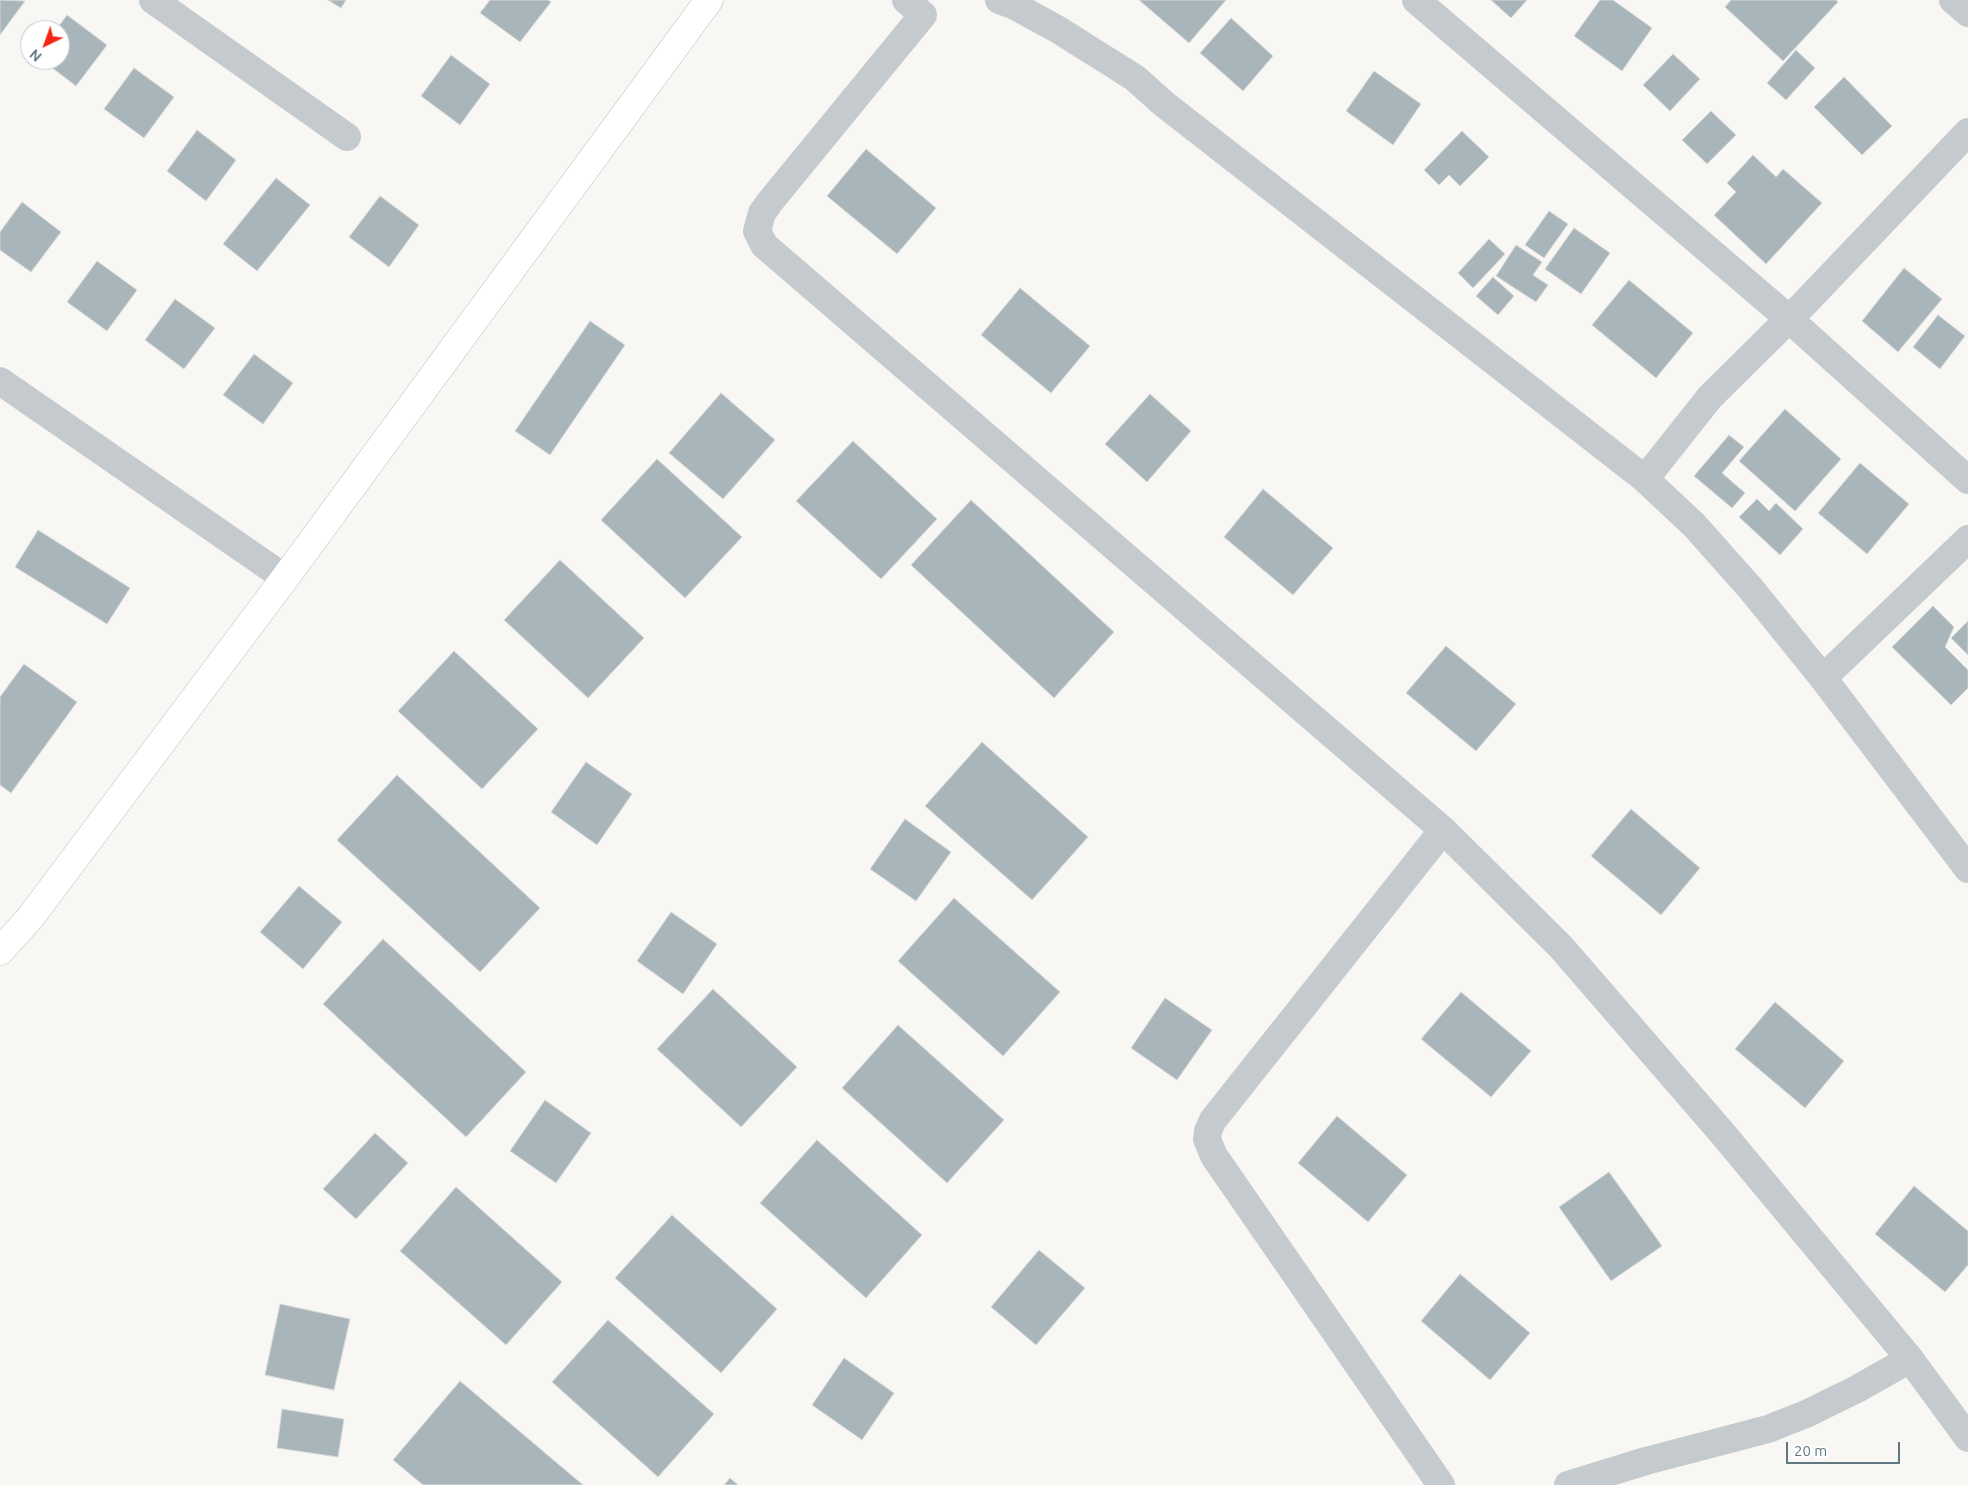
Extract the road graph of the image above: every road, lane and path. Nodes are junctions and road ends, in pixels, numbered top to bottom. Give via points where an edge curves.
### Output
1 (153, 0) edge
2 (709, 0) edge
3 (999, 0) edge
4 (1416, 0) edge
5 (1953, 0) edge
6 (923, 5) edge
7 (1968, 13) edge
8 (1968, 132) edge
9 (347, 137) dead end
10 (1788, 318) junction
11 (0, 381) edge
12 (1645, 479) junction
13 (1968, 480) edge
14 (1968, 539) edge
15 (285, 578) junction
16 (1823, 678) junction
17 (1443, 830) junction
18 (1968, 869) edge
19 (0, 952) edge
20 (1910, 1359) junction
21 (1968, 1438) edge
22 (1442, 1485) edge
23 (1568, 1485) edge

1 - 9 street
2 - 15 street
3 - 12 street via 1013,4 1057,29 1134,78
4 - 10 street
5 - 7 street
6 - 17 street via 762,213 757,231 764,245
8 - 10 street
10 - 12 street via 1710,397
10 - 13 street
11 - 15 street
12 - 16 street via 1724,558
14 - 16 street
15 - 19 street via 30,918
16 - 18 street
17 - 20 street via 1561,947 1723,1134
17 - 22 street via 1213,1120 1207,1140 1214,1156
20 - 21 street
20 - 23 street via 1857,1389 1768,1429

